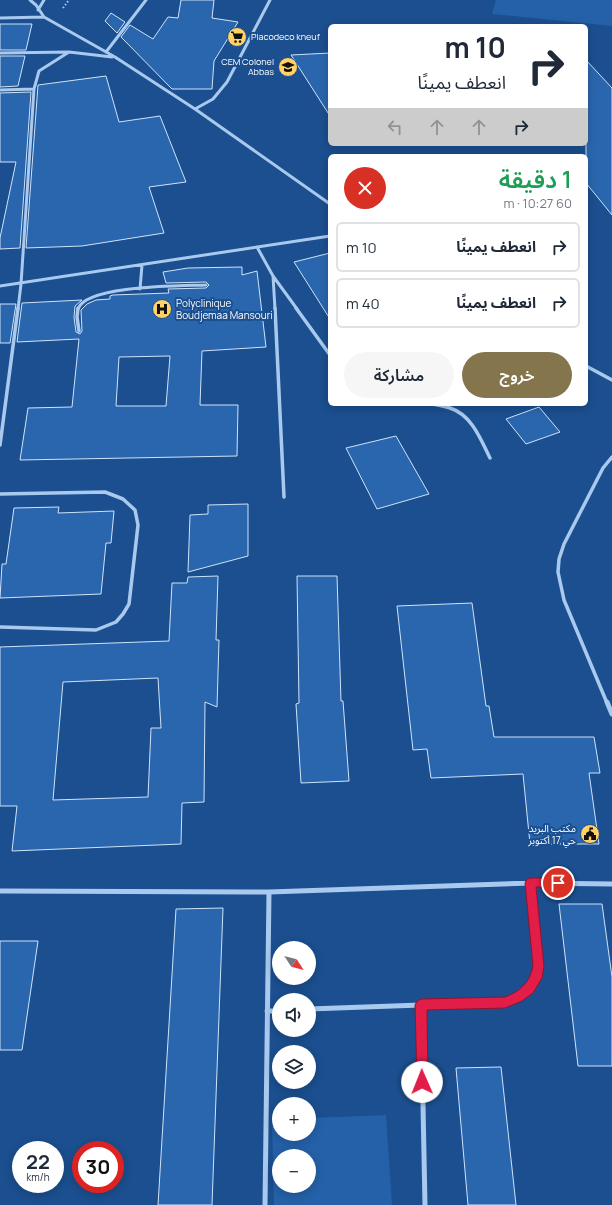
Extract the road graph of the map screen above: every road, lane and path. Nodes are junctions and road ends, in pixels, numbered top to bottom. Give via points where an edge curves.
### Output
1 (30, 0) edge
2 (44, 0) edge
3 (146, 0) edge
4 (270, 0) edge
5 (38, 10) junction
6 (44, 17) junction
7 (0, 18) edge
8 (69, 52) junction
9 (106, 52) junction
10 (0, 53) edge
11 (115, 58) junction
12 (34, 89) junction
13 (0, 90) edge
14 (195, 109) junction
15 (328, 203) edge
16 (328, 236) edge
17 (257, 247) junction
18 (142, 265) junction
19 (273, 276) junction
20 (21, 284) junction
21 (206, 285) dead end
22 (0, 286) edge
23 (140, 289) junction
24 (79, 331) dead end
25 (328, 352) edge
26 (588, 367) edge
27 (612, 380) edge
28 (440, 406) edge
29 (0, 444) edge
30 (612, 457) edge
31 (490, 458) dead end
32 (0, 494) edge
33 (284, 497) dead end
34 (0, 627) edge
35 (612, 714) edge
36 (531, 883) junction
37 (612, 884) edge
38 (0, 891) edge
39 (269, 892) junction
40 (421, 1005) junction
41 (316, 1009) edge
42 (267, 1011) junction
43 (272, 1011) edge
44 (265, 1205) edge
45 (425, 1205) edge

1 - 5 street
2 - 5 street
3 - 9 street
4 - 14 street via 227,82 213,99
5 - 6 street
6 - 7 street
6 - 9 street
8 - 10 street
8 - 11 street
8 - 12 street via 39,71
9 - 11 street
11 - 14 street
12 - 13 street
12 - 20 street
14 - 15 street
16 - 17 street
17 - 18 street
17 - 19 street
18 - 20 street
18 - 23 street
19 - 25 street
19 - 33 street
20 - 22 street
20 - 29 street
21 - 23 street
23 - 24 street via 98,294 85,300 78,309
26 - 27 street
28 - 31 street via 453,409 466,417
30 - 35 street via 603,468 564,544 557,568 558,584 564,600
32 - 34 street via 105,492 123,499 135,510 138,525 128,604 118,621 96,630
36 - 37 street
36 - 39 street
36 - 40 street via 539,966 536,978 529,989 518,998 505,1002
38 - 39 street
39 - 42 street
40 - 41 street
40 - 45 street
42 - 43 street
42 - 44 street

